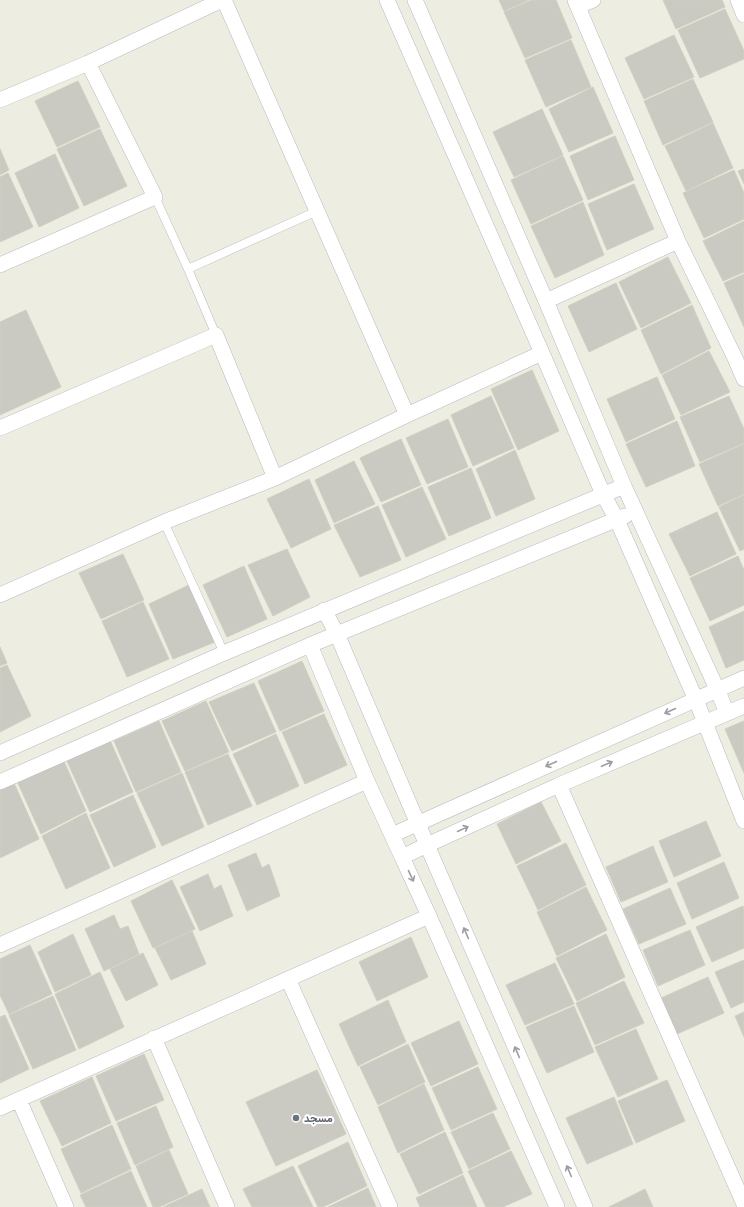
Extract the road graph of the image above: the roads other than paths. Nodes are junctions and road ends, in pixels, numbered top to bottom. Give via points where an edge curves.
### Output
1 (223, 0) edge
2 (386, 0) edge
3 (415, 0) edge
4 (593, 0) edge
5 (738, 0) edge
6 (577, 3) edge
7 (744, 15) edge
8 (88, 63) junction
9 (0, 100) edge
10 (155, 197) junction
11 (316, 211) junction
12 (678, 241) junction
13 (0, 265) edge
14 (188, 269) junction
15 (546, 301) junction
16 (216, 335) junction
17 (542, 353) junction
18 (740, 356) edge
19 (744, 379) edge
20 (407, 415) junction
21 (0, 428) edge
22 (275, 478) junction
23 (624, 486) junction
24 (603, 494) junction
25 (636, 511) junction
26 (617, 520) junction
27 (164, 522) junction
28 (0, 595) edge
29 (324, 610) junction
30 (337, 634) junction
31 (310, 645) junction
32 (224, 653) junction
33 (744, 678) edge
34 (717, 689) junction
35 (696, 700) junction
36 (744, 706) edge
37 (727, 713) junction
38 (705, 723) junction
39 (0, 754) edge
40 (367, 781) junction
41 (0, 782) edge
42 (559, 785) junction
43 (744, 821) edge
44 (419, 823) junction
45 (392, 835) junction
46 (428, 845) junction
47 (402, 857) junction
48 (429, 916) junction
49 (0, 945) edge
50 (288, 979) junction
51 (154, 1038) junction
52 (19, 1100) junction
53 (0, 1108) edge
54 (744, 1204) edge
55 (554, 1206) edge
56 (66, 1207) edge
57 (227, 1207) edge
58 (390, 1207) edge
59 (585, 1207) edge

1 - 8 street
1 - 11 street
2 - 17 street
3 - 15 street
4 - 6 street
5 - 7 street
6 - 12 street
8 - 9 street
8 - 10 street
10 - 13 street
10 - 14 lane
11 - 14 lane
11 - 20 street
12 - 15 street
12 - 18 street
14 - 16 lane
15 - 23 street
16 - 21 street
16 - 22 street
17 - 20 street
17 - 24 street
18 - 19 street
20 - 22 street
22 - 27 street
23 - 24 street
23 - 25 street
24 - 26 street
24 - 29 street
25 - 26 street
25 - 34 street
26 - 30 street
26 - 35 street
27 - 28 street
27 - 32 lane
29 - 30 street
29 - 32 street
30 - 31 street
30 - 44 street
31 - 40 street
31 - 41 street
32 - 39 street
33 - 34 street
34 - 35 street
34 - 37 street
35 - 38 street
35 -> 44 street
36 - 37 street
37 - 38 street
42 -> 38 street
38 - 43 street
40 - 45 street
40 - 49 street
46 -> 42 street
42 - 54 street
44 - 45 street
44 - 46 street
45 - 47 street
46 - 47 street
59 -> 46 street
47 -> 48 street
48 - 50 street
48 - 55 street
50 - 51 street
50 - 58 street
51 - 52 street
51 - 57 street
52 - 53 street
52 - 56 street

